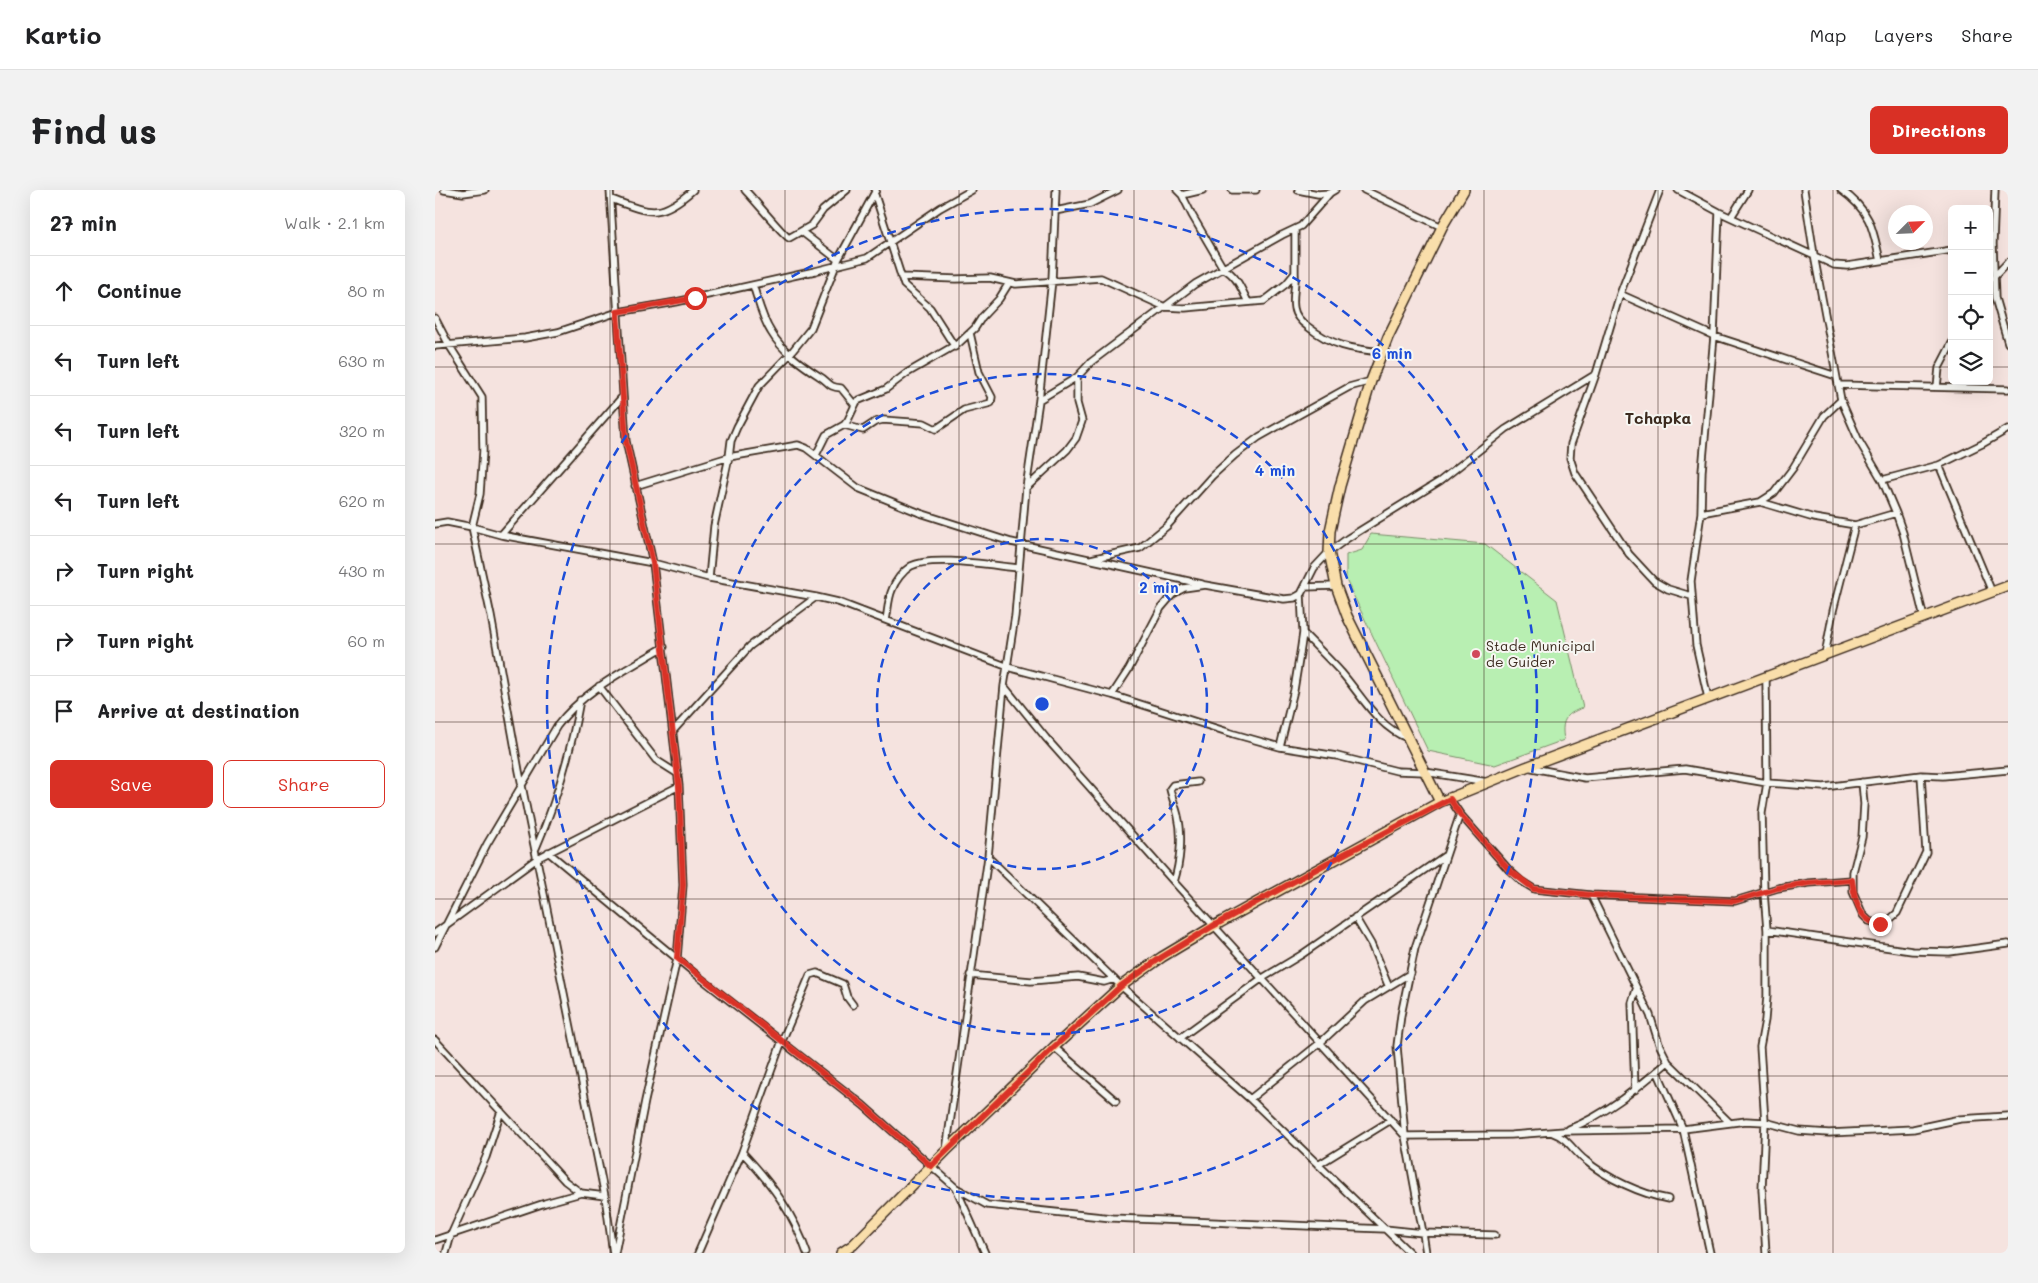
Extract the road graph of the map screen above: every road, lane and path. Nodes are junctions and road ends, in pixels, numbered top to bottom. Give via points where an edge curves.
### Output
1 (444, 190) edge
2 (485, 190) edge
3 (610, 190) edge
4 (693, 190) edge
5 (745, 190) edge
6 (847, 190) edge
7 (972, 190) edge
8 (1057, 190) edge
9 (1118, 190) edge
10 (1177, 190) edge
11 (1203, 190) edge
12 (1232, 190) edge
13 (1256, 190) edge
14 (1298, 190) edge
15 (1364, 190) edge
16 (1464, 190) edge
17 (1660, 190) edge
18 (1678, 190) edge
19 (1748, 190) edge
20 (1804, 190) edge
21 (1841, 190) edge
22 (1995, 190) edge
23 (1332, 191) edge
24 (875, 192) edge
25 (1182, 195) junction
26 (611, 199) junction
27 (1055, 211) junction
28 (1719, 212) junction
29 (1731, 217) junction
30 (1993, 217) edge
31 (1442, 227) junction
32 (1295, 230) junction
33 (802, 232) junction
34 (890, 242) junction
35 (1948, 251) edge
36 (1813, 255) junction
37 (1880, 261) junction
38 (2008, 262) edge
39 (837, 263) junction
40 (1223, 268) junction
41 (1295, 273) junction
42 (901, 277) junction
43 (1993, 278) joint
44 (1052, 280) junction
45 (1009, 283) junction
46 (753, 285) junction
47 (1620, 294) junction
48 (1995, 298) joint
49 (1248, 302) junction
50 (1165, 307) junction
51 (617, 312) junction
52 (435, 318) edge
53 (970, 333) junction
54 (1714, 336) junction
55 (2008, 342) edge
56 (449, 345) junction
57 (435, 346) edge
58 (955, 347) junction
59 (1948, 351) edge
60 (1382, 352) junction
61 (790, 354) junction
62 (1596, 374) junction
63 (1836, 376) junction
64 (1077, 377) junction
65 (1371, 381) junction
66 (1838, 385) junction
67 (1937, 387) junction
68 (2008, 388) edge
69 (623, 396) junction
70 (1039, 400) junction
71 (1841, 400) junction
72 (854, 404) junction
73 (843, 425) junction
74 (2008, 428) edge
75 (816, 455) junction
76 (729, 457) junction
77 (1939, 465) junction
78 (1882, 480) junction
79 (635, 486) junction
80 (1026, 488) junction
81 (1760, 502) junction
82 (1701, 513) junction
83 (1896, 513) junction
84 (435, 524) edge
85 (1855, 525) junction
86 (472, 526) junction
87 (501, 535) junction
88 (1021, 545) junction
89 (1329, 552) junction
90 (1089, 560) junction
91 (653, 563) junction
92 (1019, 568) junction
93 (709, 578) junction
94 (1205, 584) junction
95 (1336, 586) junction
96 (2008, 586) edge
97 (1305, 587) junction
98 (1992, 592) junction
99 (1301, 594) junction
100 (816, 596) junction
101 (1691, 596) junction
102 (1924, 618) junction
103 (885, 620) junction
104 (1303, 633) junction
105 (664, 647) junction
106 (1825, 655) junction
107 (1007, 666) junction
108 (1766, 678) junction
109 (599, 686) junction
110 (1005, 686) junction
111 (1111, 695) junction
112 (1708, 698) junction
113 (580, 700) junction
114 (673, 731) junction
115 (1407, 738) junction
116 (1280, 747) junction
117 (1526, 767) junction
118 (2008, 770) edge
119 (1425, 772) junction
120 (678, 774) junction
121 (1921, 775) junction
122 (1198, 782) dead end
123 (1492, 782) junction
124 (1862, 782) junction
125 (1767, 783) junction
126 (679, 786) junction
127 (523, 787) junction
128 (1450, 799) junction
129 (1440, 802) junction
130 (1460, 814) junction
131 (536, 848) junction
132 (548, 852) junction
133 (1446, 855) junction
134 (987, 857) junction
135 (538, 858) junction
136 (1852, 880) junction
137 (1174, 882) junction
138 (1764, 892) junction
139 (1591, 895) junction
140 (1355, 917) junction
141 (447, 924) junction
142 (1213, 926) junction
143 (1767, 930) junction
144 (435, 933) edge
145 (2008, 944) edge
146 (435, 947) edge
147 (677, 958) junction
148 (1411, 972) junction
149 (970, 976) junction
150 (1114, 979) junction
151 (1261, 979) junction
152 (1388, 985) junction
153 (1121, 986) junction
154 (1636, 990) junction
155 (853, 1005) dead end
156 (1180, 1038) junction
157 (435, 1040) edge
158 (782, 1041) junction
159 (1320, 1043) junction
160 (1054, 1047) junction
161 (1667, 1062) junction
162 (1657, 1071) junction
163 (1635, 1090) junction
164 (1250, 1099) junction
165 (1115, 1101) dead end
166 (501, 1111) junction
167 (2008, 1116) edge
168 (1391, 1120) junction
169 (1729, 1122) junction
170 (1765, 1122) junction
171 (1683, 1129) junction
172 (1564, 1131) junction
173 (1551, 1132) junction
174 (1405, 1136) junction
175 (945, 1151) junction
176 (742, 1152) junction
177 (1318, 1165) junction
178 (931, 1166) junction
179 (956, 1188) junction
180 (581, 1193) junction
181 (605, 1196) junction
182 (1668, 1199) dead end
183 (1385, 1229) junction
184 (1423, 1233) junction
185 (451, 1235) junction
186 (1495, 1236) dead end
187 (435, 1240) edge
188 (446, 1253) edge
189 (614, 1253) edge
190 (698, 1253) edge
191 (807, 1253) edge
192 (841, 1253) edge
193 (985, 1253) edge
194 (1410, 1253) edge
195 (1426, 1253) edge
196 (1710, 1253) edge
197 (1766, 1253) edge

1 - 2 street via 463,194
3 - 26 street
4 - 26 street via 659,212
5 - 33 street via 787,237
6 - 33 street
7 - 34 street
8 - 27 street
9 - 27 street via 1090,204
10 - 25 street
11 - 25 street
12 - 13 street
14 - 23 street via 1318,194
15 - 31 street
16 - 31 main road
17 - 47 street
18 - 28 street
19 - 29 street
20 - 36 street
21 - 37 street via 1857,202 1872,224
22 - 30 street
23 - 32 street
24 - 34 street
24 - 39 street
25 - 40 street
26 - 51 street
27 - 44 street
28 - 29 street
28 - 54 street
29 - 36 street
31 - 60 main road
32 - 40 street
32 - 41 street
33 - 39 street
34 - 39 street via 867,258
34 - 42 street
35 - 37 street
36 - 37 street via 1841,266
36 - 63 street
38 - 43 street
39 - 46 street
39 - 61 street via 817,317
40 - 49 street via 1237,279
40 - 50 street
41 - 49 street via 1270,298
41 - 60 street via 1294,308 1303,323 1322,339 1341,346
42 - 45 street via 990,278
42 - 58 street via 904,285 931,308
43 - 48 street
44 - 45 street
44 - 50 street via 1101,278
44 - 70 street
45 - 53 street
46 - 51 street
46 - 61 street via 771,333
47 - 54 street
47 - 62 street
48 - 55 street
49 - 50 street
50 - 64 street via 1091,362
51 - 56 street via 525,338
51 - 69 street
52 - 56 street
53 - 58 street
53 - 73 street via 979,372 992,398 991,403 964,410 936,429 924,423 883,420 863,430
54 - 63 street
54 - 82 street
56 - 57 street
56 - 86 street via 483,401 480,494
58 - 72 street via 907,372 886,389
59 - 67 street via 1939,368
60 - 65 main road
61 - 72 street via 833,388 841,388
61 - 76 street via 768,374 750,401 731,441
62 - 89 street via 1506,429 1440,481 1365,526
62 - 101 street via 1571,444 1575,473 1629,554 1653,581
63 - 66 street
64 - 70 street
64 - 80 street via 1077,403 1082,421 1076,438
65 - 89 main road via 1340,486 1330,530
65 - 90 street via 1349,387 1259,437 1224,466 1146,545
66 - 67 street
66 - 71 street
67 - 68 street
69 - 79 street via 626,441
69 - 87 street
70 - 80 street
71 - 78 street via 1859,441
71 - 81 street via 1824,416 1784,482
72 - 73 street
73 - 75 street via 826,435
74 - 77 street
75 - 76 street via 798,445
75 - 88 street via 866,493
76 - 79 street
76 - 93 street via 714,526
77 - 78 street
77 - 98 street
78 - 83 street
79 - 91 street
80 - 88 street
81 - 82 street
81 - 85 street via 1814,518
82 - 101 street
83 - 85 street
83 - 102 street
84 - 86 street via 447,522
85 - 106 street
86 - 87 street
86 - 127 street
87 - 91 street
88 - 90 street
88 - 92 street
89 - 95 main road
89 - 97 street via 1314,568
90 - 94 street
91 - 93 street
91 - 105 street
92 - 103 street via 954,562 924,562 911,566 892,590
92 - 107 street
93 - 100 street
94 - 99 street via 1284,599
94 - 111 street via 1184,588 1173,594 1161,608 1129,669
95 - 97 street
95 - 115 main road via 1347,616
96 - 98 main road
97 - 99 street
98 - 102 main road
99 - 104 street
100 - 103 street
100 - 114 street via 750,646
101 - 112 street via 1696,645
102 - 106 main road
103 - 107 street
104 - 115 street via 1342,672 1381,720 1393,732
104 - 116 street
105 - 109 street
105 - 114 street
106 - 108 main road
107 - 110 street
107 - 111 street
108 - 112 main road
108 - 125 street
109 - 113 street
109 - 120 street via 656,760
110 - 134 street
110 - 137 street via 1046,738
111 - 116 street
112 - 117 main road
113 - 127 street via 557,726
113 - 131 street via 573,743
114 - 120 street
115 - 119 main road
116 - 119 street via 1397,770
117 - 123 main road
117 - 125 street via 1585,778 1685,769
118 - 121 street
119 - 123 street
119 - 129 main road
120 - 126 street
121 - 124 street
121 - 136 street via 1927,847 1897,913 1887,922 1874,924 1869,921 1858,907
122 - 137 street via 1173,784 1170,789 1179,832 1178,869
123 - 128 main road
124 - 125 street via 1824,787
124 - 136 street via 1862,837
125 - 138 street via 1762,813
126 - 132 street
126 - 147 street via 683,885
127 - 131 street
127 - 141 street via 487,844
128 - 129 main road
128 - 130 street
129 - 142 main road
130 - 133 street
130 - 139 street via 1509,870 1534,889
131 - 135 street
132 - 135 street
132 - 147 street
133 - 140 street
133 - 148 street via 1415,948
134 - 149 street
134 - 150 street
135 - 141 street
135 - 181 street
136 - 138 street via 1809,883
137 - 142 street
138 - 139 street via 1735,901
138 - 143 street
139 - 154 street
140 - 151 street
140 - 152 street via 1371,944
141 - 144 street
141 - 146 street
142 - 151 street
142 - 153 main road
143 - 145 street via 1911,952 1949,952
143 - 170 street via 1767,996 1760,1047
147 - 158 street
147 - 189 street
148 - 152 street
148 - 174 street via 1397,1046
149 - 150 street via 1031,980 1078,977 1104,982
149 - 175 street
150 - 153 street
151 - 156 street
151 - 159 street
152 - 159 street via 1365,1001
153 - 156 street
153 - 160 main road
154 - 161 street via 1654,1024
154 - 163 street via 1632,1003
155 - 158 street via 843,984 813,974
156 - 164 street
157 - 166 street
158 - 176 street
158 - 178 street via 863,1105
159 - 164 street
159 - 168 street
160 - 165 street
160 - 175 main road
161 - 162 street
161 - 169 street
162 - 163 street
162 - 171 street
163 - 172 street via 1604,1112
164 - 177 street
166 - 180 street via 565,1181
166 - 185 street via 486,1158
167 - 170 street via 1960,1118 1913,1130 1829,1133 1799,1131
168 - 174 street
168 - 177 street
169 - 170 street
169 - 171 street
170 - 197 street via 1762,1190
171 - 172 street
171 - 196 street
172 - 173 street
173 - 174 street
173 - 182 street via 1565,1138 1591,1166 1650,1196
174 - 184 street
175 - 178 main road
176 - 190 street
176 - 191 street via 782,1200
177 - 183 street
178 - 179 street
178 - 192 main road via 853,1245
179 - 183 street via 987,1205 1007,1208 1112,1218
179 - 193 street
180 - 181 street
180 - 185 street
181 - 189 street
183 - 184 street
183 - 194 street
184 - 186 street
184 - 195 street
185 - 187 street
185 - 188 street

